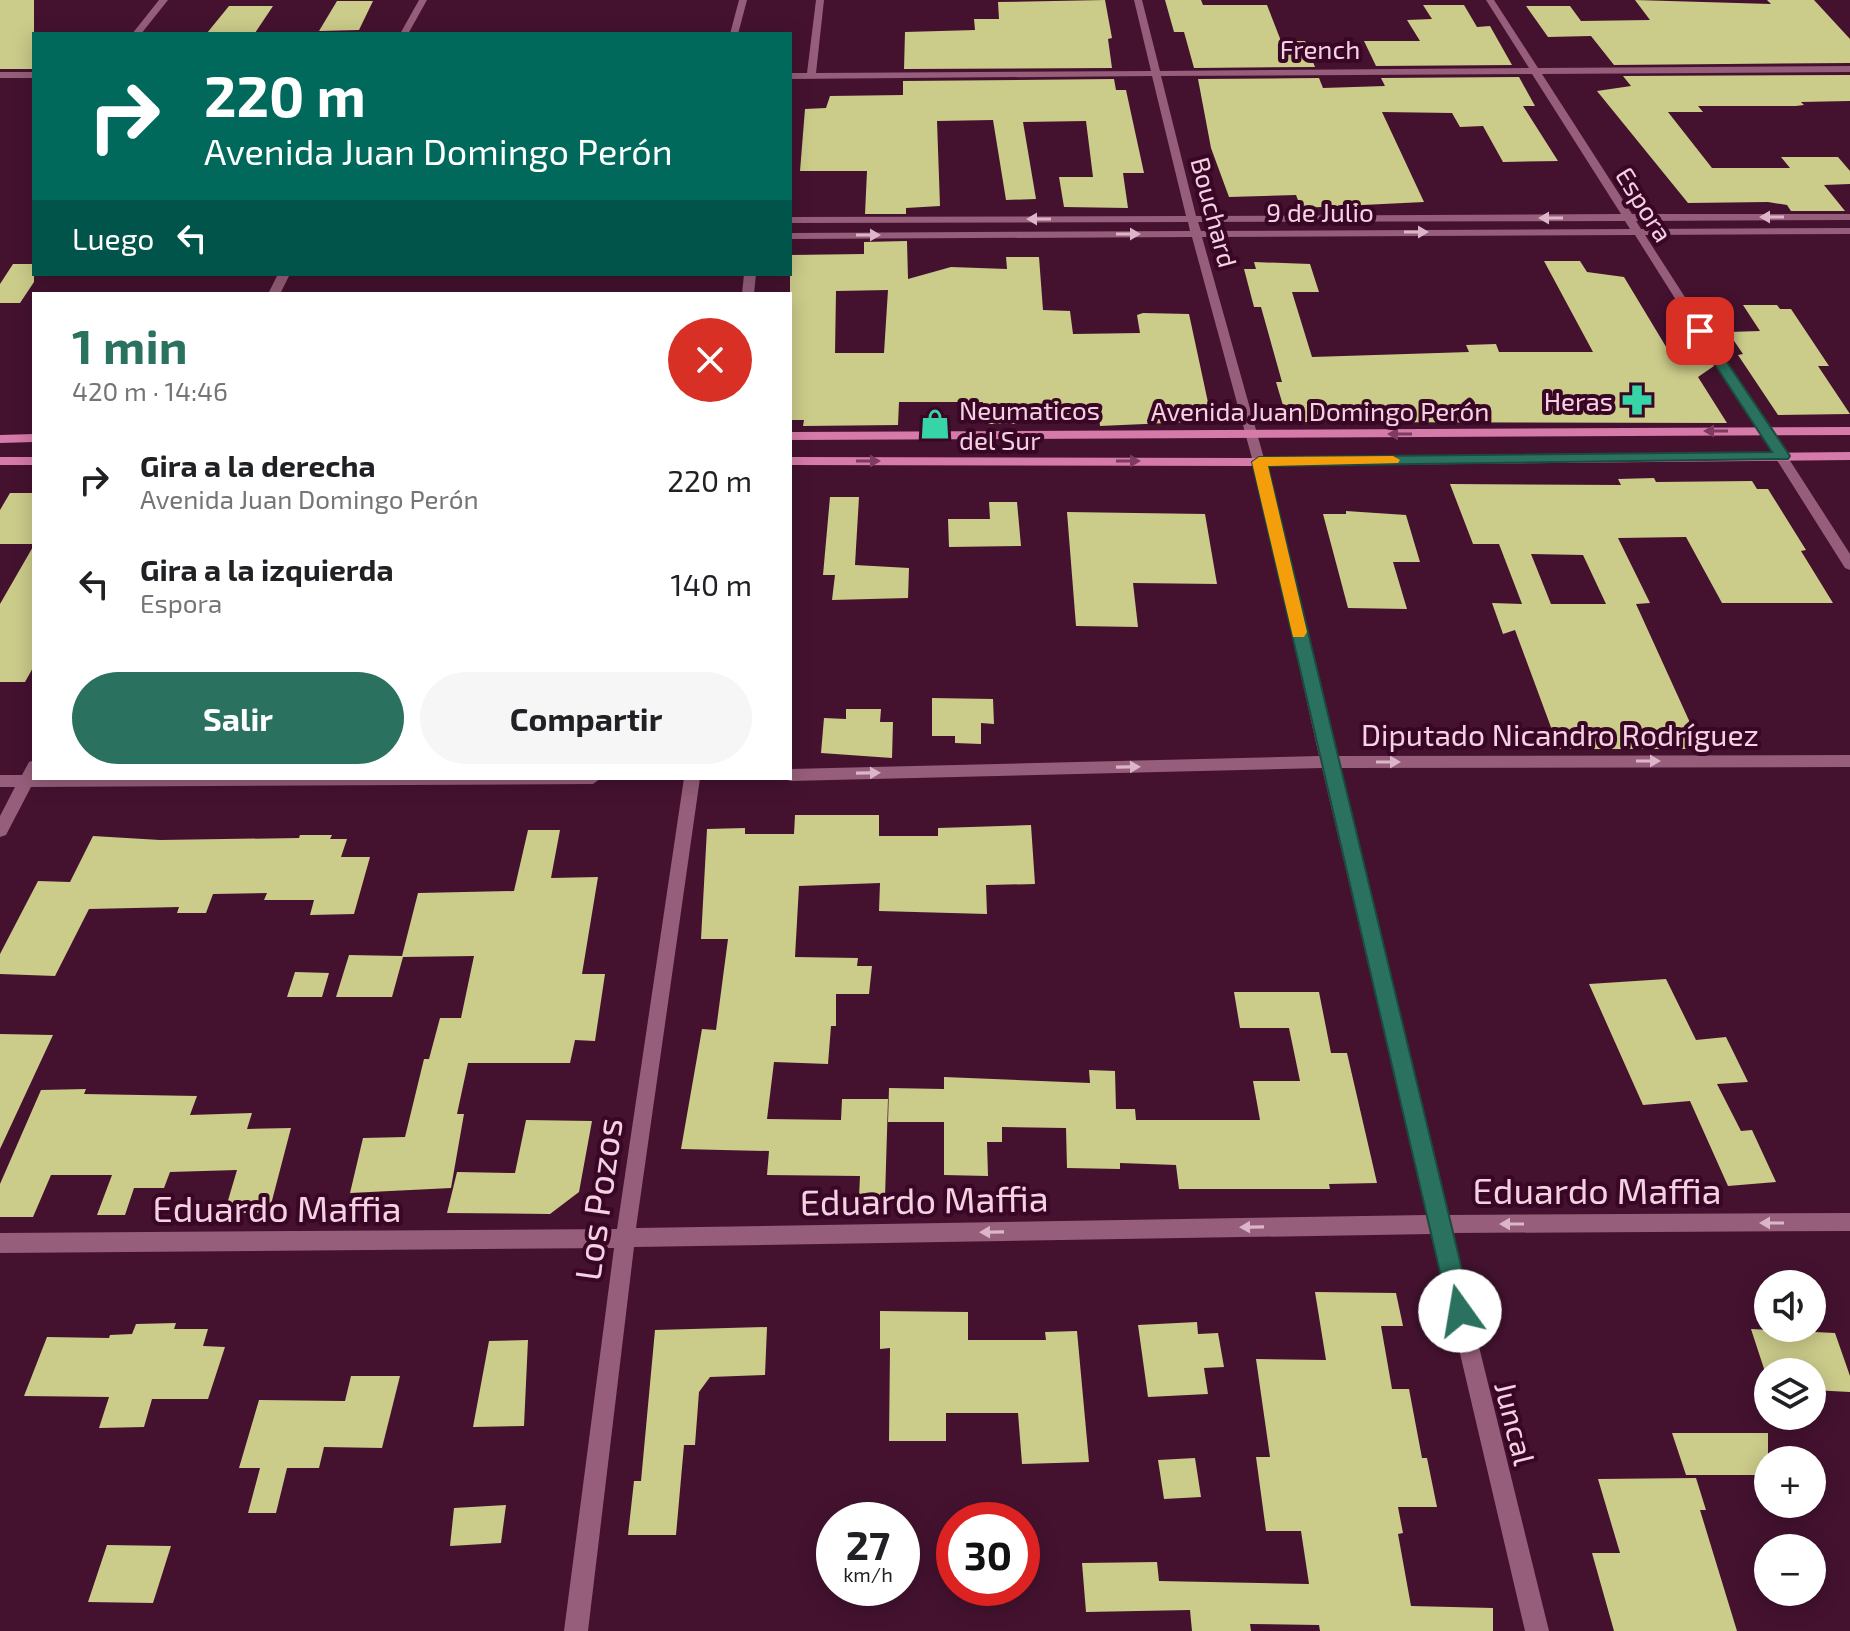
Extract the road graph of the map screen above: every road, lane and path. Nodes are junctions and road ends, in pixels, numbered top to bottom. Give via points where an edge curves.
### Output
1 (164, 0) edge
2 (423, 0) edge
3 (743, 0) edge
4 (820, 0) edge
5 (1138, 0) edge
6 (1490, 0) edge
7 (138, 32) edge
8 (405, 32) edge
9 (735, 32) edge
10 (1850, 69) edge
11 (1535, 70) junction
12 (1157, 71) junction
13 (0, 75) edge
14 (32, 75) edge
15 (792, 76) edge
16 (811, 76) junction
17 (1850, 217) edge
18 (1629, 218) junction
19 (1192, 219) junction
20 (792, 220) edge
21 (1636, 231) junction
22 (1850, 231) edge
23 (1198, 233) junction
24 (792, 236) edge
25 (1763, 431) junction
26 (1850, 431) edge
27 (1251, 435) junction
28 (792, 436) edge
29 (32, 438) edge
30 (0, 439) edge
31 (1783, 456) junction
32 (1850, 456) edge
33 (0, 461) edge
34 (32, 461) edge
35 (792, 461) edge
36 (1259, 462) junction
37 (1850, 565) edge
38 (1850, 761) edge
39 (1328, 762) junction
40 (30, 773) edge
41 (792, 775) edge
42 (692, 780) edge
43 (0, 781) edge
44 (0, 831) edge
45 (1850, 1222) edge
46 (1439, 1224) junction
47 (625, 1238) junction
48 (0, 1243) edge
49 (576, 1631) edge
50 (1537, 1631) edge

1 - 7 street
2 - 8 street
3 - 9 street
4 - 16 street
5 - 12 street, Bouchard
6 - 11 street, Espora
10 - 11 street, French
11 - 12 street, French
11 - 18 street, Espora
12 - 16 street, French
12 - 19 street, Bouchard
13 - 14 street
15 - 16 street, French
17 -> 18 street, 9 de Julio
18 -> 19 street, 9 de Julio
18 - 21 street, Espora
19 -> 20 street, 9 de Julio
19 - 23 street, Bouchard
21 - 22 street, 9 de Julio
23 -> 21 street, 9 de Julio
21 - 25 street, Espora
24 -> 23 street, 9 de Julio
23 - 27 street, Bouchard
25 - 26 main road, Avenida Juan Domingo Perón
25 -> 27 main road, Avenida Juan Domingo Perón
25 - 31 street, Espora
27 - 28 main road, Avenida Juan Domingo Perón
27 - 36 street, Juncal
29 - 30 main road
31 - 32 main road, Avenida Juan Domingo Perón
31 - 36 main road, Avenida Juan Domingo Perón
31 - 37 street, Espora
33 - 34 main road
35 -> 36 main road, Avenida Juan Domingo Perón
36 - 39 street, Juncal
39 -> 38 street, Diputado Nicandro Rodríguez
41 -> 39 street, Diputado Nicandro Rodríguez
39 - 46 street, Juncal
40 - 43 street
40 - 44 street
42 - 47 street, Los Pozos
45 -> 46 street, Eduardo Maffia
46 -> 47 street, Eduardo Maffia
46 - 50 street, Juncal
47 - 48 street, Eduardo Maffia
47 - 49 street, Los Pozos

